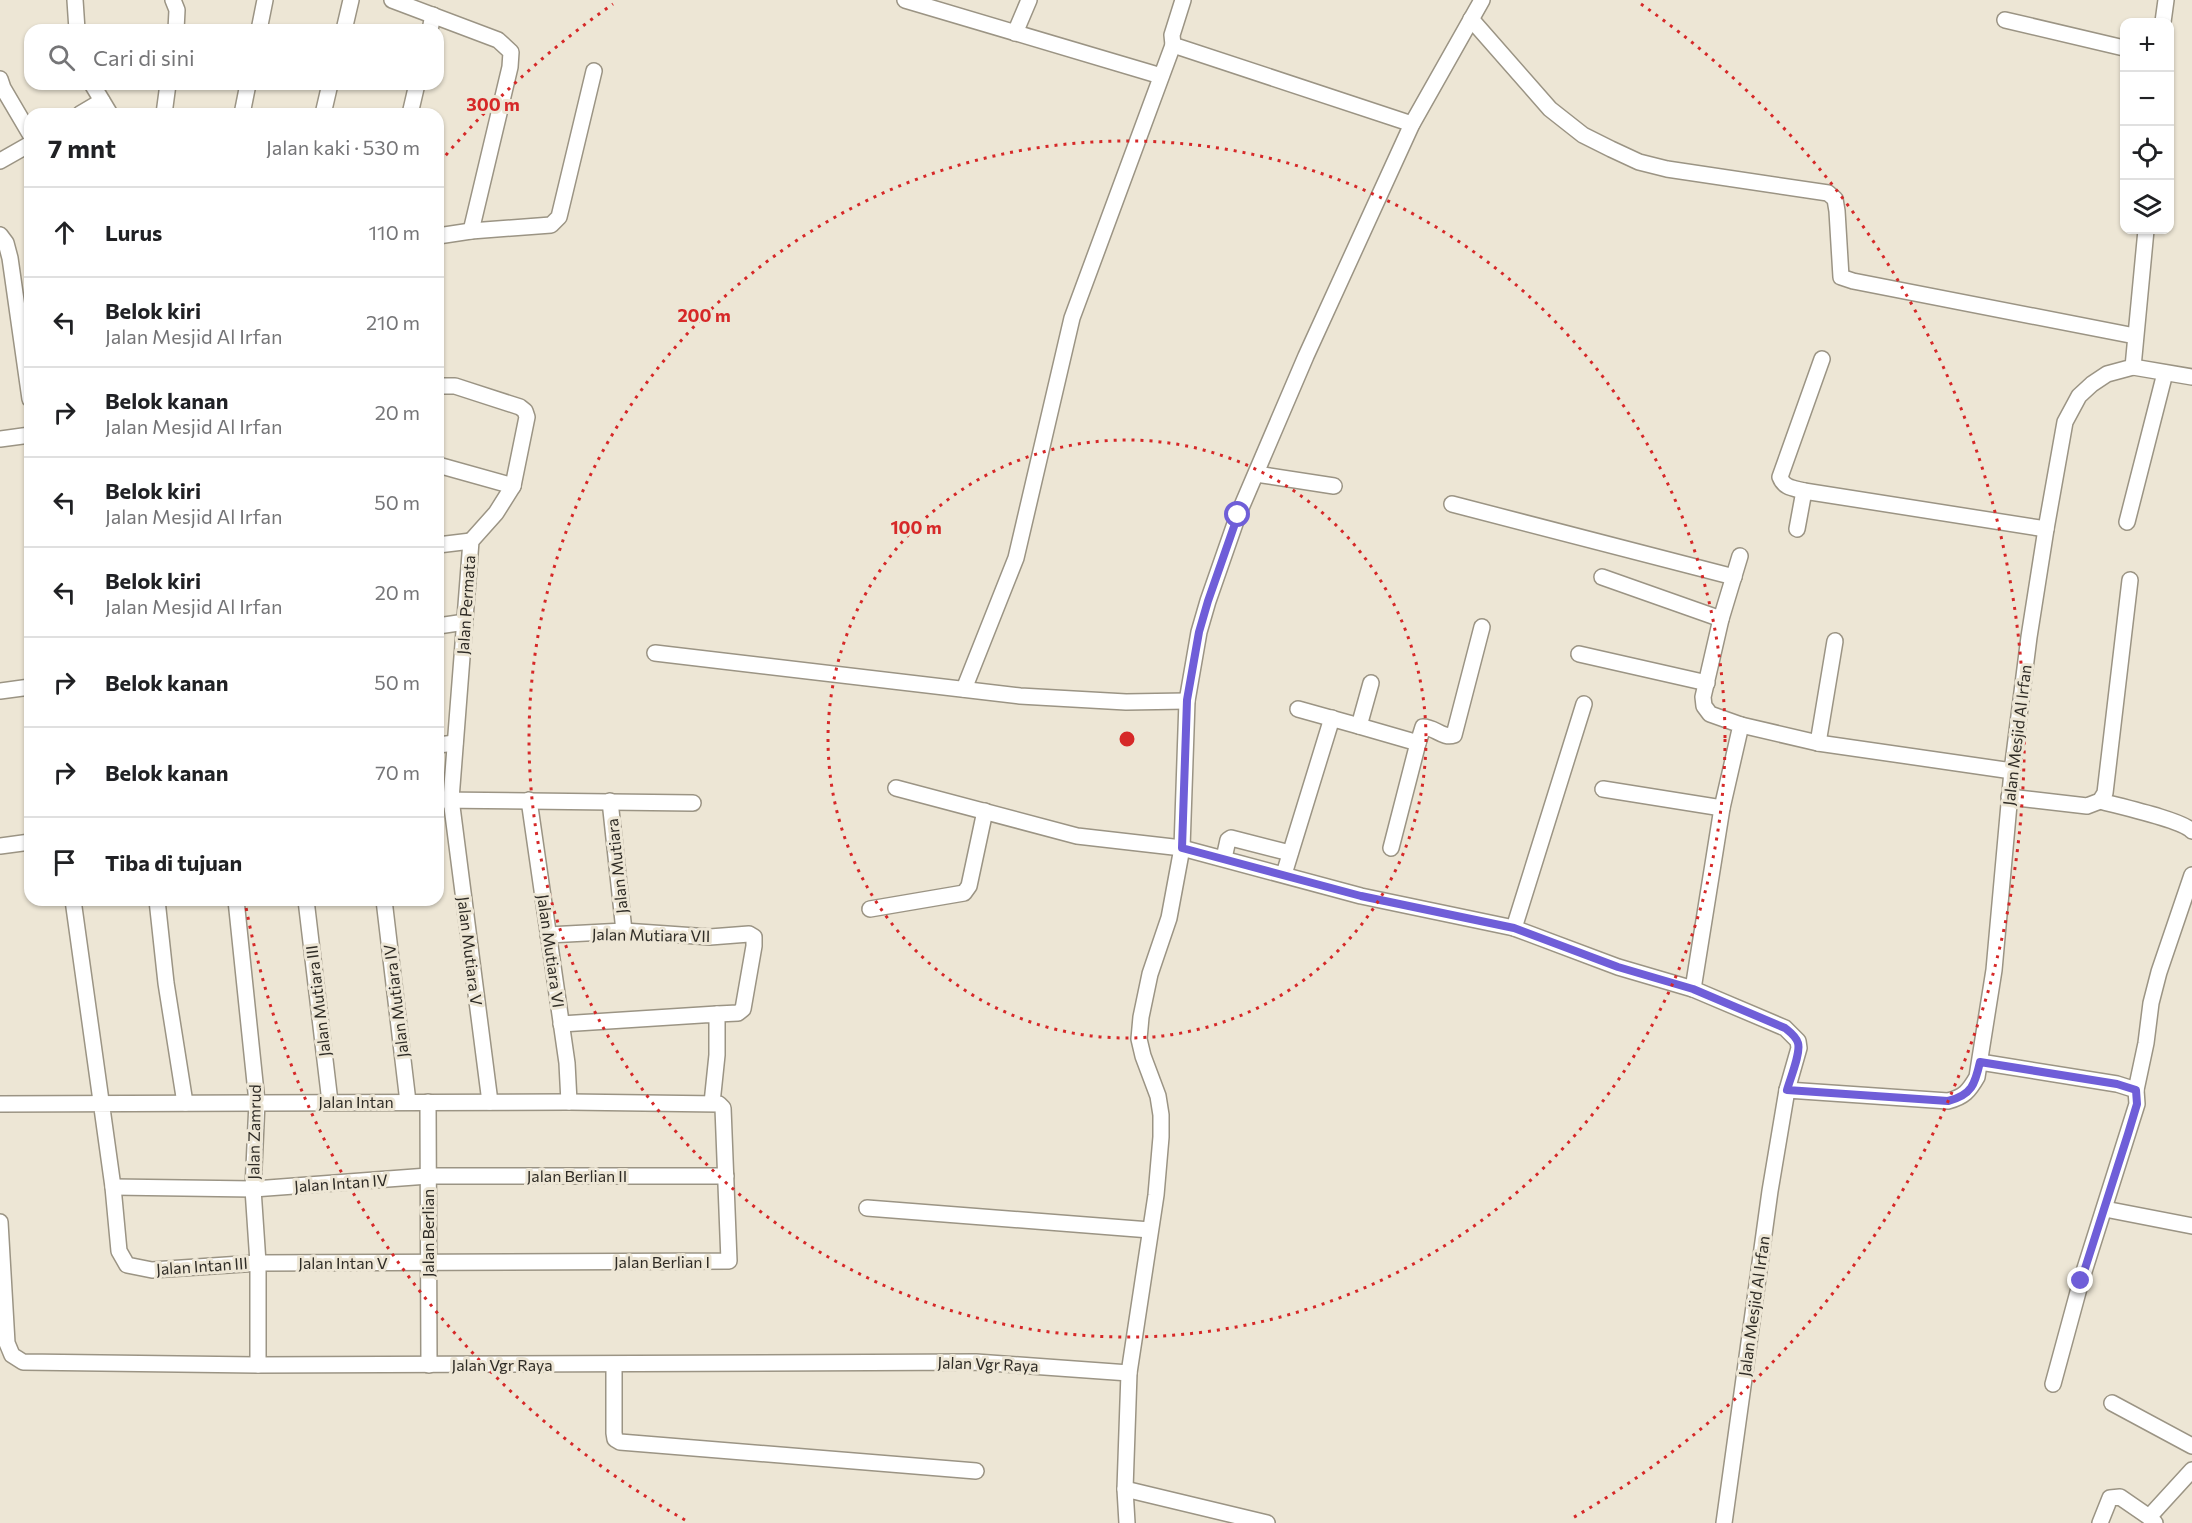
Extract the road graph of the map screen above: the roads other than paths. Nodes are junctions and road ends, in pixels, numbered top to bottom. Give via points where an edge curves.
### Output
1 (75, 0) edge
2 (173, 0) edge
3 (265, 0) edge
4 (351, 0) edge
5 (392, 0) edge
6 (905, 0) edge
7 (1029, 0) edge
8 (1183, 0) edge
9 (1482, 0) edge
10 (2166, 0) edge
11 (2164, 18) edge
12 (1471, 19) junction
13 (2005, 20) dead end
14 (431, 22) edge
15 (77, 24) edge
16 (176, 24) edge
17 (260, 24) edge
18 (345, 24) edge
19 (444, 25) edge
20 (1015, 33) junction
21 (1173, 45) junction
22 (2120, 47) edge
23 (594, 71) dead end
24 (1161, 76) junction
25 (0, 79) edge
26 (96, 90) edge
27 (167, 90) edge
28 (247, 90) edge
29 (328, 90) edge
30 (416, 90) edge
31 (106, 108) edge
32 (165, 108) edge
33 (243, 108) edge
34 (324, 108) edge
35 (411, 108) edge
36 (1412, 124) junction
37 (24, 125) edge
38 (24, 147) edge
39 (0, 161) edge
40 (471, 231) junction
41 (2146, 234) edge
42 (444, 235) edge
43 (0, 236) edge
44 (2135, 336) junction
45 (24, 357) edge
46 (1822, 359) dead end
47 (2133, 367) junction
48 (2165, 373) junction
49 (2192, 377) edge
50 (444, 386) edge
51 (24, 436) edge
52 (0, 439) edge
53 (444, 467) edge
54 (1256, 474) junction
55 (513, 486) junction
56 (1334, 486) dead end
57 (1804, 491) junction
58 (1452, 504) dead end
59 (2127, 522) dead end
60 (1797, 529) dead end
61 (2046, 529) junction
62 (471, 541) junction
63 (444, 544) edge
64 (1740, 556) dead end
65 (1602, 577) dead end
66 (1734, 577) junction
67 (2130, 580) dead end
68 (1721, 619) junction
69 (465, 622) junction
70 (444, 625) edge
71 (1482, 627) dead end
72 (1835, 641) dead end
73 (654, 653) dead end
74 (1579, 654) dead end
75 (1371, 683) dead end
76 (1707, 683) junction
77 (24, 688) edge
78 (964, 689) junction
79 (0, 691) edge
80 (1187, 700) junction
81 (1584, 704) dead end
82 (1298, 709) dead end
83 (1332, 718) junction
84 (1741, 725) junction
85 (1359, 726) junction
86 (1418, 742) junction
87 (455, 743) junction
88 (1818, 743) junction
89 (444, 744) edge
90 (2012, 771) junction
91 (896, 788) dead end
92 (1603, 789) dead end
93 (2009, 797) junction
94 (444, 799) edge
95 (529, 800) junction
96 (610, 801) junction
97 (2100, 801) junction
98 (693, 803) dead end
99 (1722, 808) junction
100 (986, 811) junction
101 (2192, 831) edge
102 (24, 843) edge
103 (0, 846) edge
104 (1182, 848) junction
105 (1391, 848) dead end
106 (1290, 853) junction
107 (1224, 858) junction
108 (1284, 874) junction
109 (2192, 875) edge
110 (74, 906) edge
111 (158, 906) edge
112 (237, 906) edge
113 (307, 906) edge
114 (385, 906) edge
115 (870, 909) dead end
116 (1514, 928) junction
117 (624, 931) junction
118 (548, 935) junction
119 (1693, 989) junction
120 (717, 1014) junction
121 (561, 1024) junction
122 (1980, 1062) junction
123 (1787, 1090) junction
124 (2136, 1090) junction
125 (257, 1102) junction
126 (330, 1102) junction
127 (408, 1102) junction
128 (428, 1102) junction
129 (490, 1102) junction
130 (569, 1102) junction
131 (101, 1103) junction
132 (185, 1103) junction
133 (712, 1103) junction
134 (0, 1104) edge
135 (428, 1176) junction
136 (726, 1176) junction
137 (113, 1187) junction
138 (253, 1189) junction
139 (867, 1208) dead end
140 (2105, 1209) junction
141 (0, 1222) edge
142 (2192, 1226) edge
143 (1150, 1230) junction
144 (428, 1262) junction
145 (258, 1263) junction
146 (258, 1365) junction
147 (429, 1365) junction
148 (614, 1365) junction
149 (1129, 1373) junction
150 (2053, 1384) dead end
151 (2112, 1403) dead end
152 (2192, 1446) edge
153 (2192, 1470) edge
154 (976, 1471) dead end
155 (1125, 1490) junction
156 (2152, 1520) edge
157 (1127, 1523) edge
158 (1267, 1523) edge
159 (1724, 1523) edge
160 (2100, 1523) edge

1 - 15 street
2 - 16 street
3 - 17 street
4 - 18 street
5 - 14 street
6 - 20 street
7 - 20 street
8 - 21 street via 1172,35
9 - 12 street
10 - 11 street
12 - 36 street
12 - 44 street via 1550,109 1583,135 1611,149 1667,169 1828,193 1835,199 1837,211 1841,277
13 - 22 street
19 - 40 street via 498,40 509,48 512,56
20 - 24 street
21 - 24 street
21 - 36 street
23 - 40 street via 559,217 551,225
24 - 78 street via 1072,318 1016,558
25 - 37 street
26 - 31 street
27 - 32 street
28 - 33 street
29 - 34 street
30 - 35 street
36 - 54 street
38 - 39 street
40 - 42 street
41 - 44 street
43 - 45 street via 10,258
44 - 47 street
46 - 57 street via 1780,477 1787,487
47 - 48 street
47 - 61 street, Jalan Mesjid Al Irfan via 2108,374 2092,384 2073,407 2066,422
48 - 49 street
48 - 59 street
50 - 55 street, Jalan Permata via 455,386 525,411
51 - 52 street
53 - 55 street
54 - 56 street
54 - 80 street via 1208,601
55 - 62 street, Jalan Permata
57 - 60 street
57 - 61 street
58 - 66 street
61 - 90 street, Jalan Mesjid Al Irfan
62 - 63 street
62 - 69 street, Jalan Permata
64 - 66 street
65 - 68 street
66 - 68 street
67 - 97 street via 2107,784
68 - 76 street
69 - 70 street
69 - 87 street, Jalan Permata
71 - 86 street via 1454,735 1424,727
72 - 88 street
73 - 78 street
74 - 76 street
75 - 85 street
76 - 84 street via 1704,706 1710,714
77 - 79 street
78 - 80 street via 1126,702
80 - 104 street
81 - 116 street
82 - 83 street
83 - 85 street
83 - 106 street
84 - 88 street
84 - 99 street
85 - 86 street
86 - 105 street
87 - 89 street
87 - 94 street, Jalan Permata
88 - 90 street
90 - 93 street, Jalan Mesjid Al Irfan
91 - 100 street, Jalan Mesjid Al Irfan
92 - 99 street
93 - 97 street via 2087,806
93 - 122 street, Jalan Mesjid Al Irfan via 1994,970
94 - 95 street
94 - 129 street, Jalan Mutiara V
95 - 96 street
95 - 118 street, Jalan Mutiara VI
96 - 98 street
96 - 117 street, Jalan Mutiara
97 - 101 street via 2169,820
99 - 119 street
100 - 104 street, Jalan Mesjid Al Irfan via 1077,836
100 - 115 street via 969,886 964,893
102 - 103 street
104 - 107 street, Jalan Mesjid Al Irfan
104 - 143 street via 1169,918 1150,974 1139,1039 1161,1115 1160,1166
106 - 107 street via 1231,838
106 - 108 street
107 - 108 street, Jalan Mesjid Al Irfan
108 - 116 street, Jalan Mesjid Al Irfan via 1361,896
109 - 124 street via 2159,972
110 - 131 street
111 - 132 street
112 - 125 street, Jalan Zamrud
113 - 126 street, Jalan Mutiara III
114 - 127 street, Jalan Mutiara IV
116 - 119 street, Jalan Mesjid Al Irfan via 1618,967
117 - 118 street, Jalan Mutiara VII
117 - 120 street, Jalan Mutiara VII via 754,937 743,1009
118 - 121 street, Jalan Mutiara VI
119 - 123 street, Jalan Mesjid Al Irfan via 1794,1035 1799,1048
120 - 121 street
120 - 133 street
121 - 130 street, Jalan Mutiara VI
122 - 123 street, Jalan Mesjid Al Irfan via 1971,1088 1962,1097 1948,1101
122 - 124 street
123 - 159 street, Jalan Mesjid Al Irfan
124 - 140 street via 2137,1104
125 - 126 street, Jalan Intan
125 - 132 street, Jalan Intan
125 - 138 street, Jalan Zamrud
126 - 127 street, Jalan Intan
127 - 128 street, Jalan Intan
128 - 129 street, Jalan Intan
128 - 135 street, Jalan Berlian
129 - 130 street, Jalan Intan
130 - 133 street, Jalan Intan
131 - 132 street, Jalan Intan
131 - 134 street, Jalan Intan
131 - 137 street
133 - 136 street, Jalan Berlian I via 723,1108
135 - 136 street, Jalan Berlian II
135 - 138 street, Jalan Intan IV
135 - 144 street, Jalan Berlian
136 - 144 street, Jalan Berlian I via 729,1261
137 - 138 street, Jalan Intan IV
137 - 145 street, Jalan Intan III via 119,1251 127,1265 152,1270
138 - 145 street, Jalan Zamrud
139 - 143 street
140 - 142 street
140 - 150 street
141 - 146 street, Jalan Vgr Raya via 7,1343 12,1355 23,1362
143 - 149 street
144 - 145 street, Jalan Intan V
144 - 147 street, Jalan Berlian
145 - 146 street, Jalan Zamrud
146 - 147 street, Jalan Vgr Raya
147 - 148 street, Jalan Vgr Raya
148 - 149 street, Jalan Vgr Raya via 975,1362
148 - 154 street via 614,1433 620,1442
149 - 155 street
151 - 152 street
153 - 156 street
155 - 157 street
155 - 158 street
156 - 160 street via 2120,1497 2110,1498

